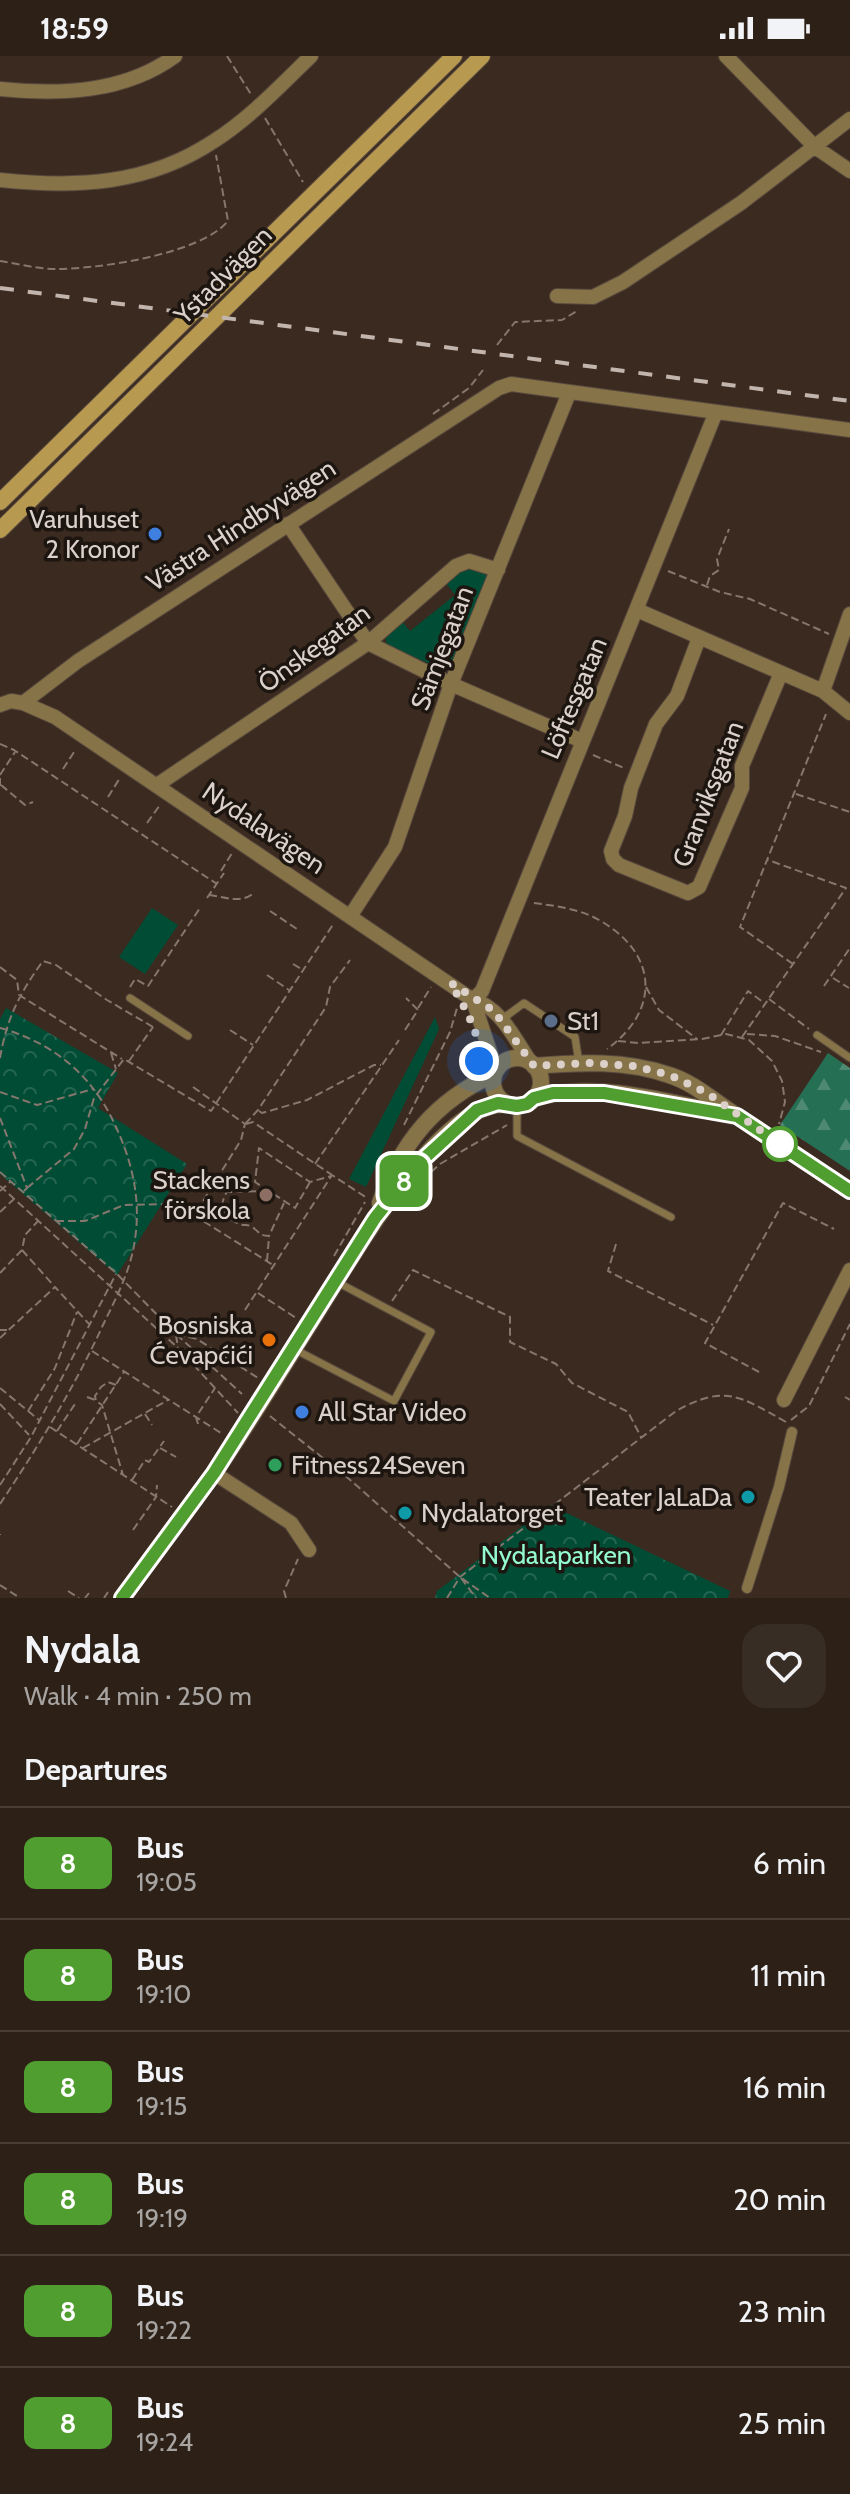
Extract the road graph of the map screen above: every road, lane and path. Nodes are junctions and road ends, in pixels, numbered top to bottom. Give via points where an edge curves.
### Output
1 (175, 56) edge
2 (227, 56) edge
3 (311, 56) edge
4 (454, 56) edge
5 (482, 56) edge
6 (726, 56) edge
7 (0, 89) edge
8 (259, 107) junction
9 (850, 119) edge
10 (213, 142) junction
11 (815, 147) junction
12 (850, 171) edge
13 (0, 180) edge
14 (313, 193) junction
15 (0, 261) edge
16 (557, 296) dead end
17 (593, 297) junction
18 (497, 345) dead end
19 (481, 373) dead end
20 (489, 374) dead end
21 (569, 393) junction
22 (716, 412) junction
23 (850, 430) edge
24 (0, 502) edge
25 (288, 524) junction
26 (729, 529) dead end
27 (0, 530) edge
28 (655, 565) junction
29 (498, 570) junction
30 (706, 586) junction
31 (637, 610) junction
32 (850, 614) edge
33 (699, 638) junction
34 (841, 640) junction
35 (368, 643) junction
36 (781, 673) junction
37 (451, 684) junction
38 (827, 696) junction
39 (23, 703) junction
40 (0, 705) edge
41 (850, 713) edge
42 (0, 744) edge
43 (580, 745) junction
44 (76, 749) dead end
45 (15, 751) junction
46 (63, 769) dead end
47 (637, 773) junction
48 (0, 777) edge
49 (120, 778) dead end
50 (157, 785) junction
51 (1, 786) edge
52 (794, 794) junction
53 (108, 797) dead end
54 (33, 802) dead end
55 (160, 805) dead end
56 (850, 812) edge
57 (147, 823) dead end
58 (232, 853) dead end
59 (768, 860) junction
60 (217, 884) junction
61 (848, 890) edge
62 (254, 893) dead end
63 (518, 901) junction
64 (200, 908) dead end
65 (270, 911) dead end
66 (351, 915) junction
67 (335, 921) dead end
68 (297, 929) dead end
69 (850, 948) edge
70 (350, 960) dead end
71 (293, 964) dead end
72 (793, 964) junction
73 (0, 967) edge
74 (304, 971) junction
75 (267, 975) dead end
76 (281, 975) dead end
77 (831, 976) junction
78 (135, 979) dead end
79 (277, 982) junction
80 (432, 986) dead end
81 (646, 986) junction
82 (824, 986) dead end
83 (850, 988) edge
84 (290, 991) junction
85 (19, 995) junction
86 (126, 998) joint
87 (406, 998) dead end
88 (768, 998) junction
89 (473, 1000) junction
90 (765, 1003) junction
91 (117, 1006) junction
92 (457, 1006) dead end
93 (417, 1009) junction
94 (501, 1020) junction
95 (0, 1028) edge
96 (5, 1029) junction
97 (230, 1030) dead end
98 (405, 1030) dead end
99 (745, 1034) junction
100 (817, 1035) joint
101 (188, 1036) dead end
102 (720, 1036) junction
103 (742, 1038) junction
104 (698, 1039) junction
105 (399, 1040) dead end
106 (618, 1041) junction
107 (255, 1046) junction
108 (838, 1050) junction
109 (111, 1051) junction
110 (600, 1054) dead end
111 (0, 1058) edge
112 (850, 1058) edge
113 (124, 1059) junction
114 (128, 1062) junction
115 (579, 1063) junction
116 (532, 1064) junction
117 (382, 1065) junction
118 (116, 1069) junction
119 (495, 1072) junction
120 (193, 1087) dead end
121 (94, 1089) junction
122 (0, 1092) edge
123 (98, 1094) junction
124 (534, 1098) junction
125 (217, 1104) junction
126 (258, 1110) junction
127 (514, 1110) junction
128 (737, 1116) junction
129 (0, 1118) edge
130 (245, 1124) junction
131 (778, 1128) dead end
132 (402, 1129) dead end
133 (68, 1154) junction
134 (71, 1159) dead end
135 (315, 1164) junction
136 (0, 1172) edge
137 (430, 1173) dead end
138 (332, 1175) junction
139 (11, 1181) junction
140 (310, 1182) junction
141 (1, 1188) edge
142 (27, 1188) junction
143 (269, 1191) junction
144 (850, 1191) edge
145 (23, 1192) junction
146 (15, 1199) junction
147 (285, 1201) junction
148 (136, 1203) junction
149 (0, 1212) edge
150 (195, 1215) junction
151 (671, 1217) dead end
152 (375, 1218) junction
153 (39, 1220) junction
154 (56, 1221) junction
155 (834, 1229) dead end
156 (269, 1236) junction
157 (616, 1244) dead end
158 (22, 1250) junction
159 (267, 1261) junction
160 (273, 1265) junction
161 (328, 1265) dead end
162 (850, 1270) edge
163 (0, 1273) edge
164 (116, 1273) junction
165 (123, 1282) junction
166 (336, 1282) junction
167 (111, 1284) junction
168 (55, 1287) junction
169 (119, 1292) junction
170 (256, 1292) junction
171 (387, 1308) junction
172 (245, 1310) dead end
173 (78, 1311) junction
174 (297, 1319) dead end
175 (850, 1324) edge
176 (91, 1326) junction
177 (714, 1326) junction
178 (0, 1330) edge
179 (8, 1330) junction
180 (176, 1334) junction
181 (0, 1338) edge
182 (178, 1348) junction
183 (294, 1348) junction
184 (91, 1350) junction
185 (124, 1372) junction
186 (759, 1372) dead end
187 (116, 1385) junction
188 (271, 1386) junction
189 (0, 1388) edge
190 (215, 1388) junction
191 (242, 1394) dead end
192 (87, 1397) dead end
193 (845, 1397) dead end
194 (169, 1400) junction
195 (784, 1400) joint
196 (850, 1400) edge
197 (77, 1401) dead end
198 (96, 1401) junction
199 (0, 1404) edge
200 (102, 1405) junction
201 (28, 1411) junction
202 (145, 1413) junction
203 (238, 1413) dead end
204 (270, 1416) dead end
205 (196, 1417) junction
206 (40, 1420) junction
207 (198, 1424) dead end
208 (152, 1425) dead end
209 (50, 1427) junction
210 (790, 1428) junction
211 (57, 1432) junction
212 (111, 1432) junction
213 (223, 1434) dead end
214 (31, 1437) junction
215 (641, 1438) junction
216 (164, 1441) dead end
217 (76, 1445) junction
218 (160, 1448) junction
219 (82, 1449) junction
220 (176, 1457) dead end
221 (214, 1473) junction
222 (124, 1476) junction
223 (131, 1481) junction
224 (0, 1485) edge
225 (157, 1485) dead end
226 (156, 1497) junction
227 (0, 1504) edge
228 (173, 1508) dead end
229 (133, 1530) dead end
230 (307, 1547) joint
231 (460, 1577) junction
232 (0, 1585) edge
233 (747, 1588) dead end
234 (68, 1591) dead end
235 (89, 1593) dead end
236 (20, 1598) edge
237 (79, 1598) edge
238 (85, 1598) edge
239 (122, 1598) edge
240 (286, 1598) edge
241 (447, 1598) edge
242 (476, 1598) edge
243 (490, 1598) edge

1 - 7 street via 144,74 89,90
2 - 8 path
3 - 8 street
4 - 14 main road, Ystadvägen
5 - 27 main road, Ystadvägen
6 - 11 street
8 - 10 street
8 - 14 path
9 - 11 street
10 - 13 street via 173,163 122,179 52,185
10 - 15 path via 228,221 220,231 182,249 120,262 56,269
11 - 12 street
11 - 17 street via 623,282
14 - 24 main road, Ystadvägen
16 - 17 street
17 - 18 path via 562,320 515,322
19 - 20 path
21 - 22 street
21 - 25 street, Västra Hindbyvägen via 511,384 499,388
21 - 29 street, Sämjegatan
22 - 23 street
22 - 28 street, Löftesgatan
25 - 35 street
25 - 39 street, Västra Hindbyvägen via 78,661
26 - 30 path via 717,559 719,570
28 - 30 path
28 - 31 street, Löftesgatan
29 - 35 street, Önskegatan via 463,562
29 - 37 street, Sämjegatan
30 - 34 path via 750,599
31 - 33 street
31 - 43 street, Löftesgatan
32 - 34 street
33 - 36 street
33 - 47 street, Granviksgatan via 677,696 656,724
34 - 38 street
35 - 37 street
35 - 50 street, Önskegatan
36 - 38 street
36 - 47 street, Granviksgatan via 742,766 742,788 693,892 613,859 611,851
37 - 43 street
37 - 66 street, Sämjegatan via 395,847
38 - 41 street
38 - 52 path
39 - 40 street
39 - 50 street, Nydalavägen via 55,717
42 - 45 path
43 - 47 path
43 - 63 street, Löftesgatan
44 - 46 path
45 - 48 path
45 - 60 path
48 - 51 path
49 - 53 path
50 - 66 street, Nydalavägen
51 - 54 path via 19,802
52 - 56 path
52 - 59 path
55 - 57 path
58 - 60 path
59 - 61 path
59 - 72 path via 740,927
60 - 62 path via 208,897 240,900
61 - 72 path
63 - 81 path via 578,911 600,921 640,958
63 - 89 street, Löftesgatan via 482,991
64 - 78 path via 148,986
65 - 68 path
66 - 89 street, Nydalavägen
67 - 74 path
69 - 77 path
70 - 126 path via 330,987 326,1007
71 - 74 path
72 - 88 path
73 - 85 path via 17,980
74 - 84 path
75 - 79 path
76 - 79 path
77 - 82 path
77 - 83 path
79 - 84 path
80 - 93 path
81 - 104 path via 659,1010
81 - 106 path via 638,1019
84 - 107 path
85 - 91 path via 43,961
85 - 96 path
85 - 109 path
86 - 91 path
86 - 101 lane
87 - 93 path
88 - 90 path
88 - 100 path
89 - 94 street, Nydalavägen
89 - 119 street
90 - 99 path
90 - 102 path via 748,991
91 - 114 path via 153,1027
92 - 132 path via 450,1032
93 - 98 path
94 - 115 lane via 519,1005 529,1005 575,1037
94 - 116 street, Nydalavägen
95 - 96 path
96 - 111 path
96 - 121 path via 70,1062
97 - 107 path
99 - 103 path
99 - 108 path via 775,1036 812,1051
100 - 108 lane
102 - 103 path
102 - 104 path
103 - 131 path via 767,1054 782,1081 785,1102
104 - 106 path
105 - 117 path
106 - 110 path
107 - 125 path
108 - 112 lane
109 - 113 path
109 - 118 path
113 - 114 path
113 - 118 path
114 - 125 path via 211,1111
115 - 116 street
115 - 128 street via 633,1066 670,1075
116 - 119 street via 515,1058
116 - 124 street via 541,1082
117 - 126 path via 307,1100
117 - 135 path
118 - 123 path
119 - 127 street via 495,1092
119 - 152 street via 426,1120 388,1181
120 - 125 path
121 - 122 path via 37,1105
121 - 123 path
123 - 133 path via 85,1129
123 - 148 path via 130,1161
124 - 127 street
124 - 128 street via 604,1093
125 - 130 path
126 - 130 path
127 - 137 path
127 - 151 lane via 517,1136
127 - 152 street via 491,1104 477,1110 418,1164
128 - 144 street
129 - 142 path
130 - 135 path via 253,1122
130 - 150 path via 241,1140
133 - 134 path
133 - 142 path
135 - 138 path
136 - 139 path
138 - 140 path
138 - 160 path
138 - 161 path via 367,1198
139 - 141 path
139 - 145 path
140 - 143 path via 259,1148 255,1182
140 - 147 path via 295,1208
141 - 146 path
142 - 145 path
143 - 147 path
143 - 156 path via 227,1192 221,1200 227,1216
145 - 154 path
146 - 149 path
146 - 153 path
147 - 156 path
148 - 150 path via 176,1204
148 - 154 path via 85,1221
148 - 165 path via 135,1239
150 - 159 path
152 - 166 street
153 - 158 path via 25,1235
153 - 167 path
154 - 164 path
155 - 177 path via 783,1203
156 - 159 path
157 - 177 path via 608,1271
158 - 163 path
158 - 168 path
159 - 160 path
160 - 170 path
162 - 195 street
164 - 165 path
164 - 167 path
165 - 169 path
165 - 180 path
166 - 171 lane
166 - 183 street
167 - 169 path
167 - 176 path
168 - 173 path
168 - 179 path
169 - 182 path
169 - 184 path
170 - 172 path
170 - 174 path
171 - 183 lane via 431,1332 394,1401
171 - 215 path via 413,1270 510,1317 510,1342 556,1364 572,1383 628,1412
173 - 176 path
173 - 201 path via 55,1368
175 - 210 path via 809,1406
176 - 206 path
177 - 186 path via 705,1343
178 - 179 path
179 - 181 path
180 - 182 path
180 - 188 path via 197,1339
180 - 191 path
182 - 190 path
183 - 188 street
184 - 185 path
184 - 209 path
185 - 187 path
185 - 194 path
187 - 198 path via 108,1382 101,1387
187 - 200 path
188 - 221 street
189 - 201 path
190 - 203 path
190 - 205 path
192 - 198 path
193 - 196 path
194 - 202 path
194 - 205 path
195 - 210 path
197 - 211 path
198 - 200 path
199 - 214 path
200 - 212 path
200 - 217 path
201 - 206 path
202 - 208 path
202 - 212 path
204 - 231 path
205 - 207 path
205 - 213 path
206 - 214 path
209 - 211 path
209 - 227 path
210 - 215 path via 723,1393 684,1406
210 - 233 street via 779,1487
211 - 217 path
212 - 219 path
212 - 222 path
214 - 224 path
215 - 231 path
216 - 218 path
217 - 219 path
218 - 220 path
218 - 223 path
219 - 222 path
221 - 230 street via 291,1523
221 - 239 street
222 - 223 path
223 - 226 path
225 - 226 path
226 - 228 path
226 - 229 path
230 - 240 path via 284,1591
231 - 241 path
231 - 242 path
231 - 243 path
232 - 236 path
234 - 237 path
235 - 238 path

